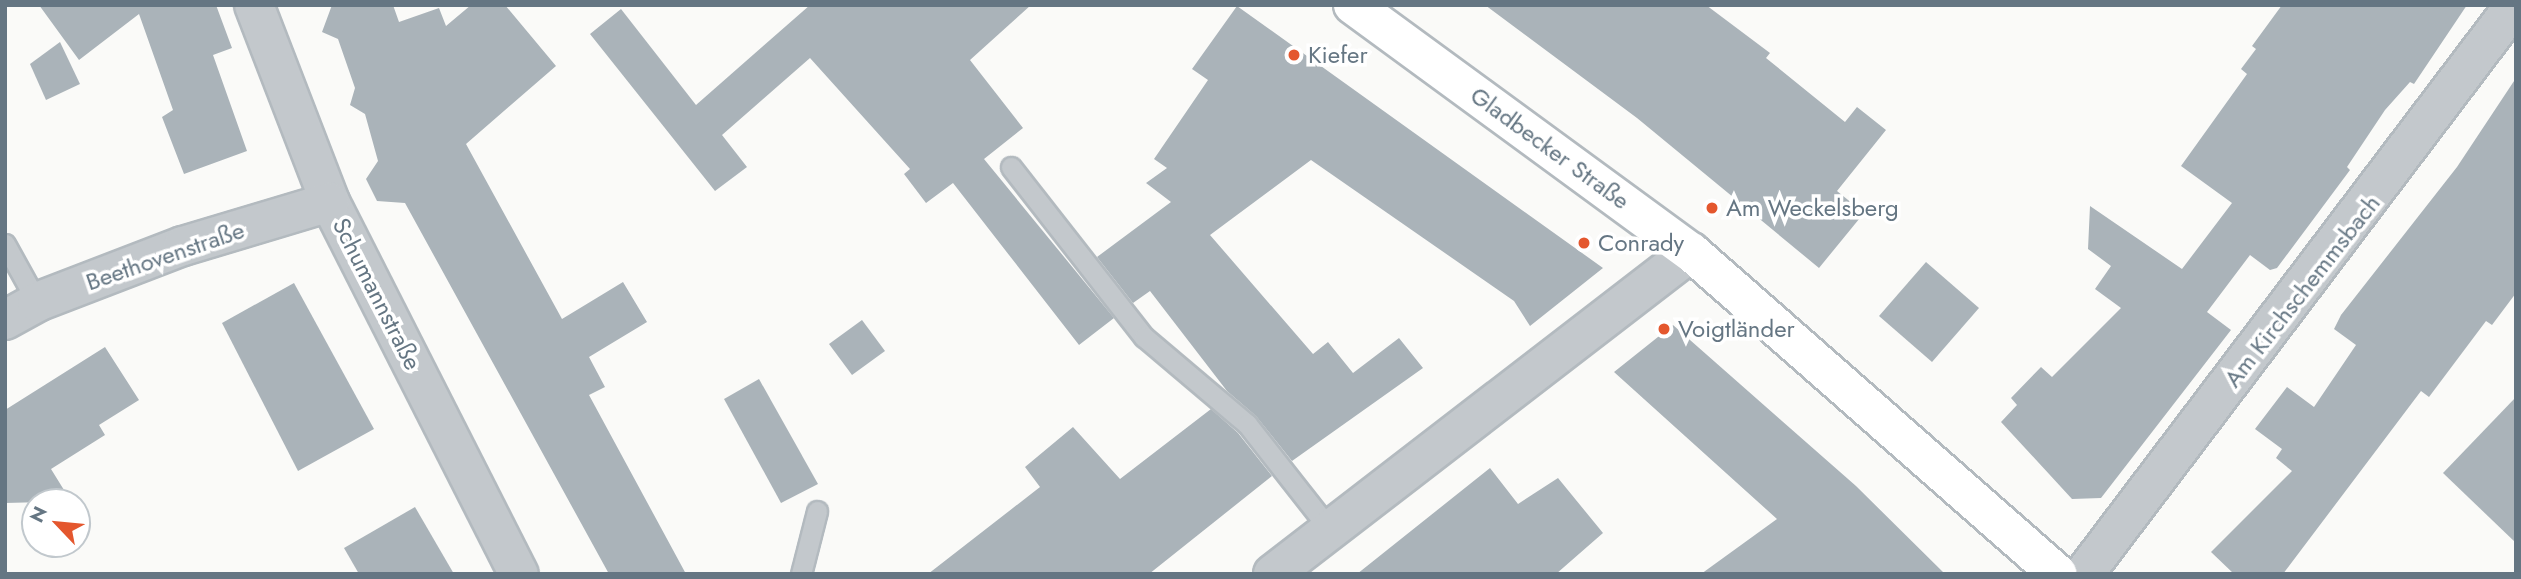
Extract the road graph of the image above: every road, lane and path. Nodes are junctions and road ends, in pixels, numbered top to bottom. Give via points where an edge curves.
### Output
1 (254, 5) edge
2 (1353, 5) edge
3 (2515, 5) edge
4 (1011, 166) dead end
5 (330, 202) junction
6 (5, 244) edge
7 (1692, 252) junction
8 (21, 311) edge
9 (817, 511) dead end
10 (1330, 530) junction
11 (519, 574) edge
12 (801, 574) edge
13 (1273, 574) edge
14 (2058, 574) edge
15 (2084, 574) edge

1 - 5 street, Schumannstraße
2 - 7 main road, Gladbecker Straße
3 - 15 street, Am Kirchschemmsbach
4 - 10 lane via 1144,337 1247,424
5 - 8 street, Beethovenstraße via 183,246
5 - 11 street, Schumannstraße
6 - 8 lane
7 - 10 street
7 - 14 main road, Gladbecker Straße
9 - 12 lane
10 - 13 street

